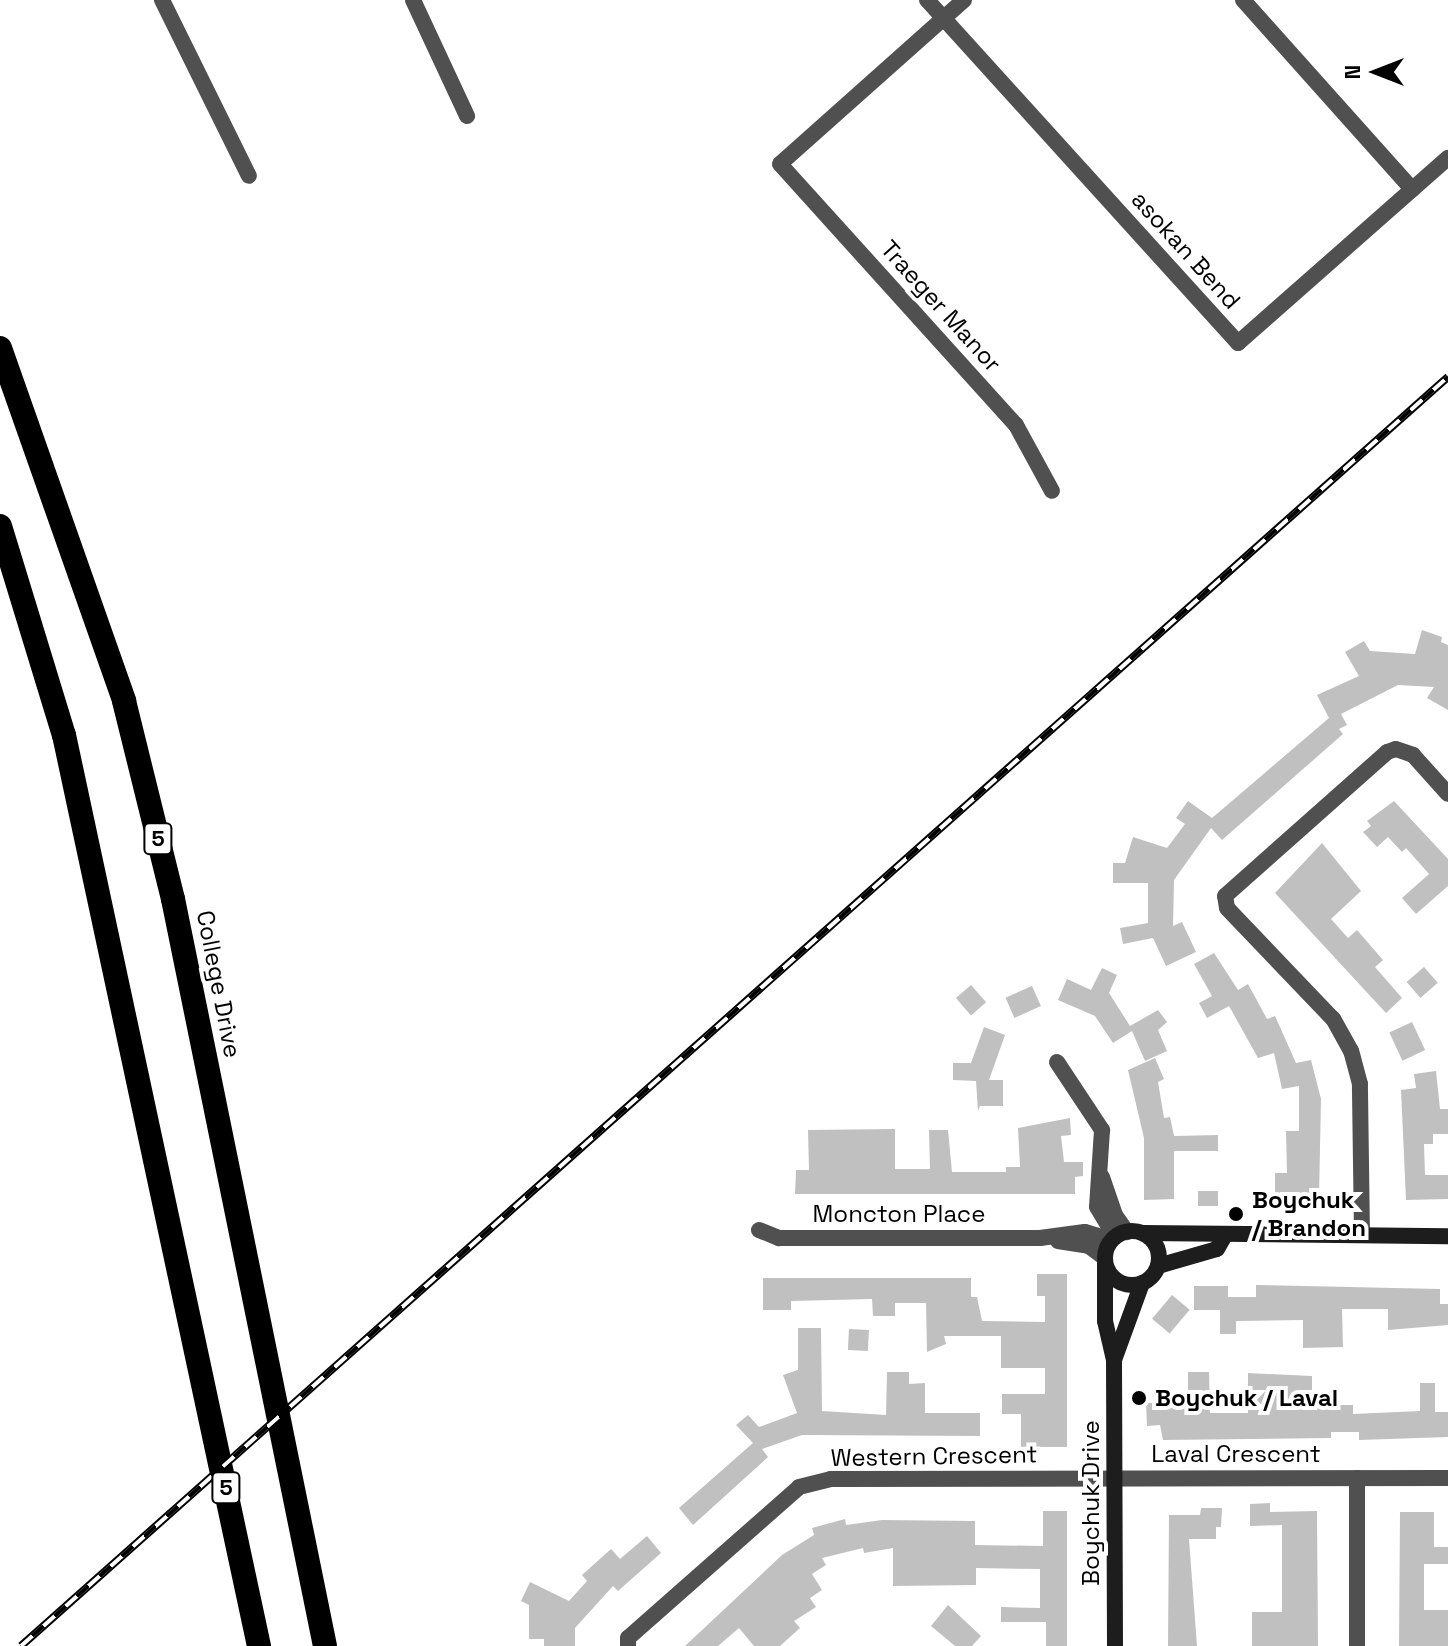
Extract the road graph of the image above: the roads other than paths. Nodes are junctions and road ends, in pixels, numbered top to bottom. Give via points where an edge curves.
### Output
1 (162, 0) edge
2 (413, 0) edge
3 (927, 0) edge
4 (964, 0) edge
5 (1243, 0) edge
6 (942, 19) junction
7 (467, 116) dead end
8 (1448, 158) edge
9 (249, 176) dead end
10 (1412, 189) junction
11 (0, 348) edge
12 (1052, 491) dead end
13 (0, 526) edge
14 (1448, 794) edge
15 (1057, 1062) dead end
16 (759, 1230) dead end
17 (1225, 1235) junction
18 (1362, 1235) junction
19 (1124, 1236) junction
20 (1448, 1236) edge
21 (1040, 1238) junction
22 (1105, 1261) junction
23 (1158, 1266) junction
24 (1142, 1283) junction
25 (1114, 1360) junction
26 (1115, 1476) junction
27 (1357, 1478) junction
28 (1448, 1478) edge
29 (259, 1646) edge
30 (325, 1646) edge
31 (628, 1646) edge
32 (1115, 1646) edge
33 (1357, 1646) edge

1 - 9 street
2 - 7 street
3 - 6 street
4 - 6 street
5 - 10 street
6 - 10 street, asokan Bend via 1238,343
6 - 12 street, Traeger Manor via 780,164 1016,425
8 - 10 street, asokan Bend
11 - 30 highway, College Drive / 5 via 124,701 173,899
13 - 29 highway, 5 via 64,735
14 - 18 street via 1413,755 1396,749 1387,752 1225,896 1227,908 1333,1019 1351,1051 1360,1084
15 - 19 street via 1102,1130 1102,1176
16 - 21 street, Moncton Place via 779,1238
17 - 18 street
17 - 19 street
17 - 23 street via 1217,1249
18 - 20 street
19 - 21 street, Moncton Place via 1085,1232
19 - 22 street
19 - 23 street via 1155,1243
21 - 22 street, Moncton Place via 1089,1246
22 - 24 street via 1119,1281
22 - 25 street, Boychuk Drive via 1105,1321
23 - 24 street
24 - 25 street, Boychuk Drive
25 - 26 street, Boychuk Drive
26 - 27 street, Laval Crescent
26 - 31 street, Western Crescent via 831,1479 799,1487 628,1638
26 - 32 street, Boychuk Drive
27 - 28 street, Laval Crescent
27 - 33 street

